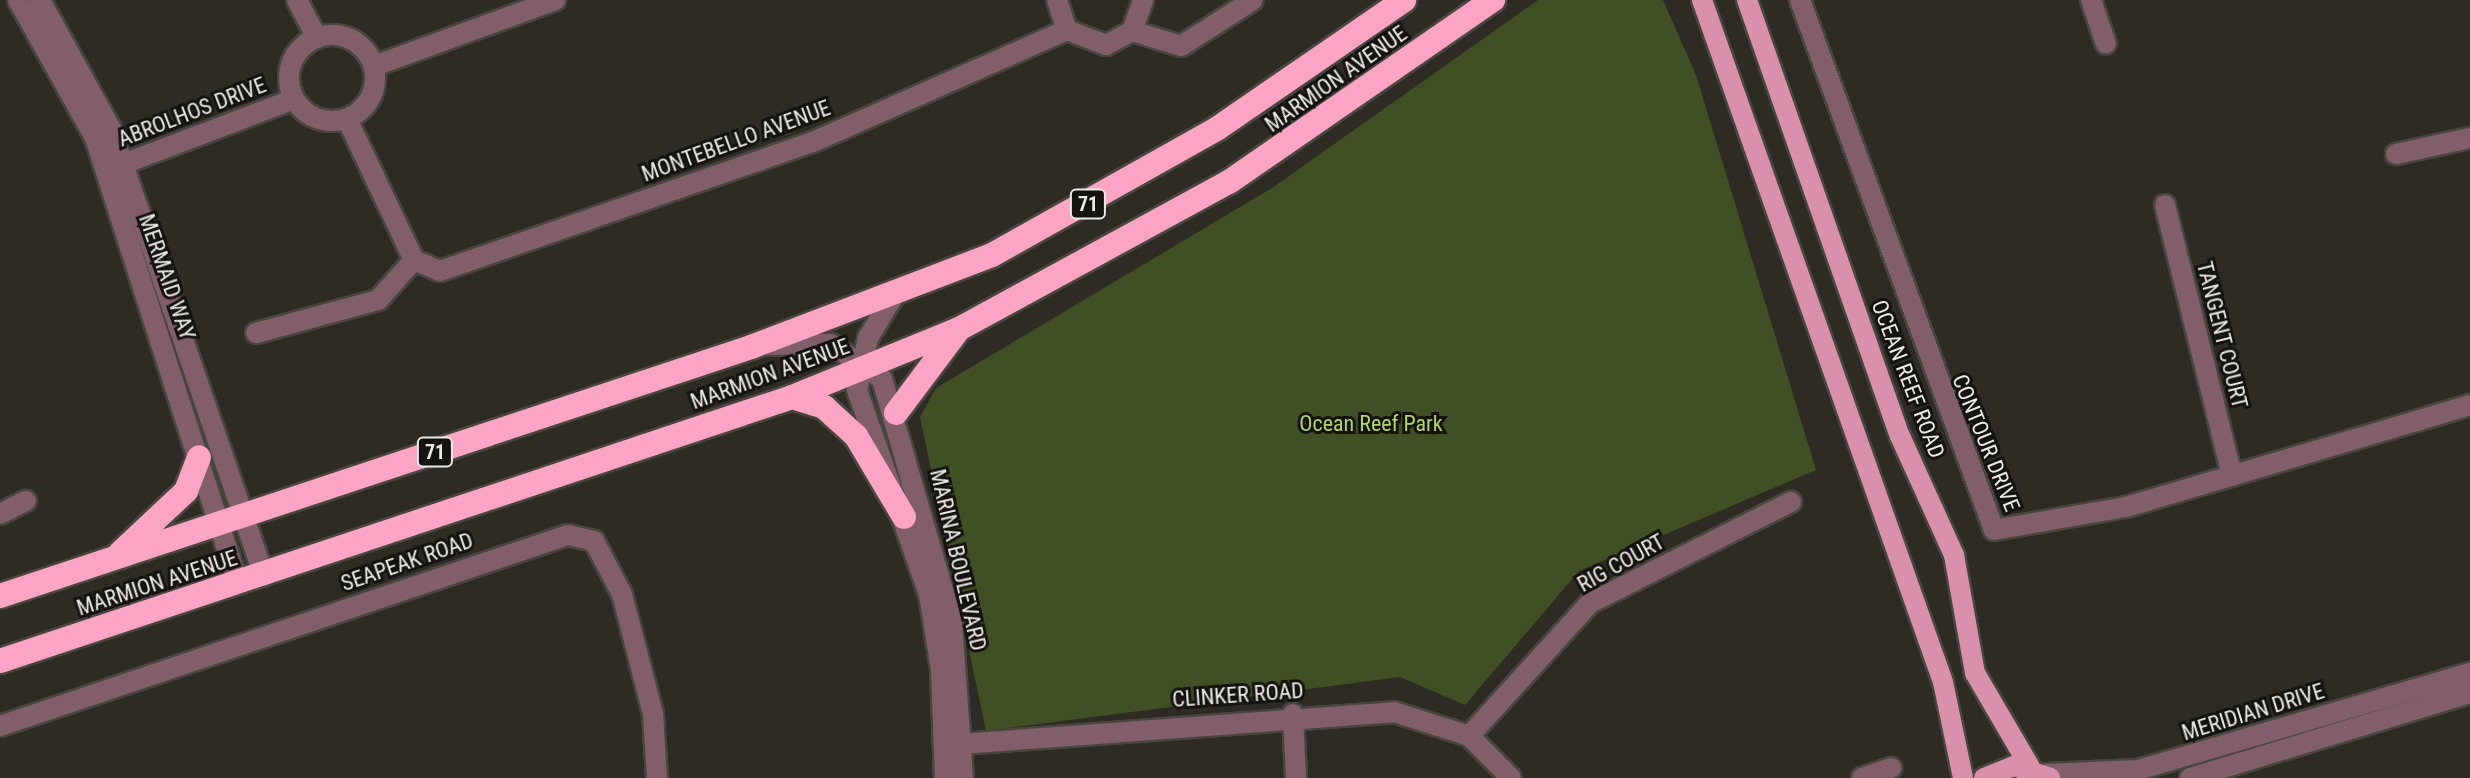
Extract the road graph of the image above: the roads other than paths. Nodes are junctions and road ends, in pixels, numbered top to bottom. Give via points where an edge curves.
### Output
1 (18, 0) edge
2 (40, 0) edge
3 (297, 0) edge
4 (555, 0) edge
5 (1057, 0) edge
6 (1143, 0) edge
7 (1253, 0) edge
8 (1404, 0) edge
9 (1493, 0) edge
10 (1702, 0) edge
11 (1747, 0) edge
12 (1800, 0) edge
13 (2091, 0) edge
14 (1067, 30) junction
15 (1132, 31) junction
16 (317, 38) junction
17 (2106, 44) dead end
18 (374, 66) junction
19 (294, 99) junction
20 (347, 119) junction
21 (2470, 138) edge
22 (2396, 154) dead end
23 (115, 167) junction
24 (2165, 205) dead end
25 (414, 260) junction
26 (893, 297) junction
27 (959, 329) junction
28 (256, 333) dead end
29 (751, 347) junction
30 (863, 369) junction
31 (792, 397) junction
32 (2470, 405) edge
33 (896, 413) junction
34 (199, 457) junction
35 (2232, 476) junction
36 (26, 501) dead end
37 (1791, 502) dead end
38 (0, 514) edge
39 (245, 516) junction
40 (904, 517) junction
41 (220, 525) junction
42 (112, 560) junction
43 (264, 575) junction
44 (238, 584) junction
45 (0, 596) edge
46 (0, 661) edge
47 (2470, 673) edge
48 (2470, 693) edge
49 (1293, 714) junction
50 (0, 726) edge
51 (1469, 736) junction
52 (956, 744) junction
53 (1891, 768) dead end
54 (2042, 773) edge
55 (657, 778) edge
56 (945, 778) edge
57 (963, 778) edge
58 (1296, 778) edge
59 (1511, 778) edge
60 (1862, 778) edge
61 (1963, 778) edge
62 (1984, 778) edge
63 (2190, 778) edge

1 - 23 street, MERMAID WAY
2 - 23 street, MERMAID WAY via 100,101
3 - 16 street
4 - 18 street
5 - 14 street
6 - 15 street
7 - 15 street via 1181,46
8 - 26 highway, MARMION AVENUE / 71 via 1139,175 992,255
9 - 27 highway, MARMION AVENUE / 71 via 1229,182
10 - 61 main road via 1943,682
11 - 54 main road, OCEAN REEF ROAD via 1900,436 1954,555 1975,673
12 - 35 street, CONTOUR DRIVE via 1994,530 2126,507
13 - 17 street
14 - 15 street via 1106,45
14 - 25 street, MONTEBELLO AVENUE via 815,141 440,271
16 - 18 street via 346,37
16 - 19 street via 290,69
18 - 20 street via 372,95
19 - 20 street via 317,119
19 - 23 street, ABROLHOS DRIVE
20 - 25 street
21 - 22 street
23 - 34 street, MERMAID WAY
23 - 39 street, MERMAID WAY
24 - 35 street, TANGENT COURT
25 - 28 street via 378,300
26 - 29 highway, MARMION AVENUE / 71
26 - 30 street, MARINA BOULEVARD via 868,338
27 - 30 highway, MARMION AVENUE / 71
27 - 33 highway
29 - 30 street, MARINA BOULEVARD via 831,344
29 - 39 highway, MARMION AVENUE / 71
30 - 31 highway, MARMION AVENUE / 71
30 - 33 street, MARINA BOULEVARD via 882,379
30 - 40 street, MARINA BOULEVARD via 857,390
31 - 40 highway via 824,407 856,436
31 - 43 highway, MARMION AVENUE / 71
32 - 35 street, CONTOUR DRIVE
33 - 52 street, MARINA BOULEVARD via 947,597
34 - 41 street, MERMAID WAY
34 - 42 highway via 186,491
36 - 38 street
37 - 51 street, RIG COURT via 1590,603
39 - 41 highway, MARMION AVENUE / 71
39 - 43 street, MERMAID WAY
40 - 52 street, MARINA BOULEVARD via 934,619
41 - 42 highway, MARMION AVENUE / 71
41 - 44 street, MERMAID WAY
42 - 45 highway, MARMION AVENUE / 71
43 - 44 highway, MARMION AVENUE / 71
44 - 46 highway, MARMION AVENUE / 71
47 - 54 street, MERIDIAN DRIVE via 2138,770
48 - 63 street, MERIDIAN DRIVE
49 - 51 street, CLINKER ROAD via 1394,712
49 - 52 street, CLINKER ROAD
49 - 58 street
50 - 55 street, SEAPEAK ROAD via 568,535 594,541 622,594 653,714
51 - 59 street, CLINKER ROAD
52 - 56 street, MARINA BOULEVARD
52 - 57 street, MARINA BOULEVARD
53 - 60 street
54 - 62 main road

